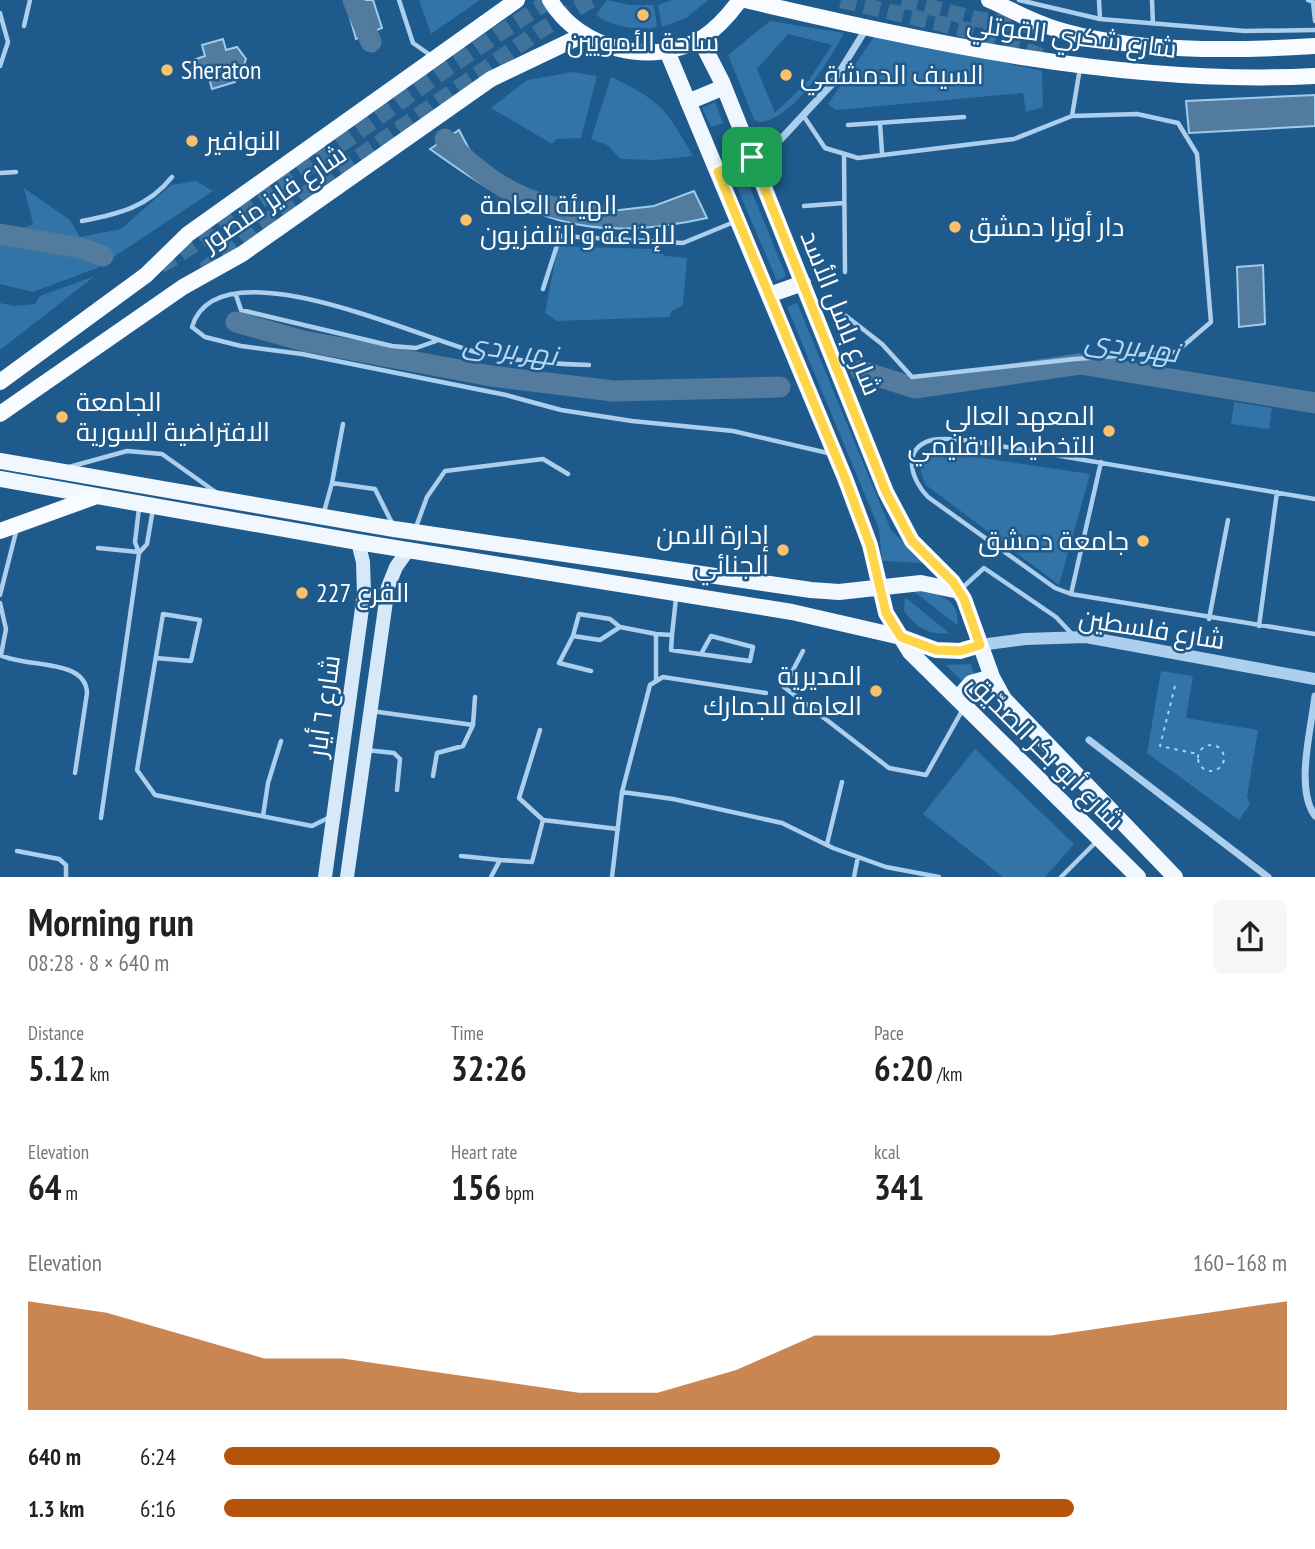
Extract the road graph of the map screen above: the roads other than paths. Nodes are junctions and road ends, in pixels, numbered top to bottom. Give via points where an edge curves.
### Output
1 (30, 0) edge
2 (400, 0) edge
3 (517, 0) edge
4 (550, 0) edge
5 (743, 0) edge
6 (989, 0) edge
7 (1019, 0) edge
8 (1099, 0) edge
9 (1152, 0) edge
10 (1308, 0) edge
11 (0, 13) edge
12 (1100, 19) junction
13 (1315, 21) edge
14 (1153, 24) junction
15 (24, 26) dead end
16 (867, 28) junction
17 (1315, 30) edge
18 (583, 35) junction
19 (700, 39) junction
20 (1315, 46) edge
21 (667, 51) junction
22 (435, 59) junction
23 (1080, 64) junction
24 (0, 66) edge
25 (1315, 76) edge
26 (724, 87) junction
27 (688, 102) junction
28 (803, 115) junction
29 (1072, 116) junction
30 (964, 117) dead end
31 (880, 122) junction
32 (848, 125) dead end
33 (882, 153) junction
34 (844, 154) junction
35 (752, 157) junction
36 (718, 172) junction
37 (0, 173) edge
38 (16, 173) dead end
39 (172, 177) dead end
40 (844, 203) junction
41 (804, 206) dead end
42 (738, 220) junction
43 (82, 221) dead end
44 (845, 272) dead end
45 (803, 283) junction
46 (543, 289) dead end
47 (236, 295) junction
48 (769, 295) junction
49 (846, 316) dead end
50 (437, 341) junction
51 (589, 365) dead end
52 (0, 382) edge
53 (0, 414) edge
54 (343, 424) dead end
55 (836, 455) junction
56 (0, 460) edge
57 (1101, 462) junction
58 (51, 472) junction
59 (568, 474) dead end
60 (0, 479) edge
61 (332, 483) junction
62 (1278, 492) junction
63 (94, 497) junction
64 (1315, 499) edge
65 (228, 501) junction
66 (147, 506) junction
67 (323, 517) junction
68 (1228, 520) dead end
69 (18, 524) junction
70 (394, 529) junction
71 (0, 531) edge
72 (414, 532) junction
73 (358, 542) junction
74 (98, 548) dead end
75 (408, 550) junction
76 (139, 553) junction
77 (882, 588) junction
78 (959, 590) junction
79 (676, 593) junction
80 (1071, 594) junction
81 (0, 595) edge
82 (0, 603) edge
83 (972, 616) joint
84 (1209, 619) junction
85 (1259, 626) junction
86 (620, 627) junction
87 (656, 634) junction
88 (1315, 634) edge
89 (672, 635) junction
90 (573, 636) junction
91 (901, 637) junction
92 (1075, 638) junction
93 (980, 645) junction
94 (803, 651) dead end
95 (701, 654) junction
96 (0, 655) edge
97 (156, 658) junction
98 (353, 671) junction
99 (591, 671) dead end
100 (376, 674) junction
101 (992, 677) junction
102 (1315, 679) edge
103 (656, 680) junction
104 (766, 693) dead end
105 (475, 696) dead end
106 (1315, 696) edge
107 (962, 702) junction
108 (371, 711) junction
109 (474, 725) junction
110 (540, 730) dead end
111 (1090, 740) dead end
112 (281, 741) dead end
113 (366, 750) junction
114 (75, 773) dead end
115 (433, 776) dead end
116 (842, 782) dead end
117 (397, 790) dead end
118 (622, 792) junction
119 (334, 815) junction
120 (263, 816) junction
121 (1315, 816) edge
122 (101, 818) dead end
123 (357, 818) junction
124 (543, 820) junction
125 (618, 829) junction
126 (1099, 839) junction
127 (827, 844) junction
128 (17, 851) dead end
129 (461, 856) dead end
130 (859, 857) junction
131 (500, 860) junction
132 (66, 877) edge
133 (325, 877) edge
134 (347, 877) edge
135 (491, 877) edge
136 (612, 877) edge
137 (854, 877) edge
138 (939, 877) edge
139 (1062, 877) edge
140 (1138, 877) edge
141 (1175, 877) edge
142 (1268, 877) edge

1 - 15 lane
2 - 22 lane via 414,43
3 - 22 highway, شارع فايز منصور
4 - 18 highway via 557,13
5 - 16 highway, شارع شكري القوتلي
5 - 19 highway
6 - 20 highway, شارع شكري القوتلي via 1053,28 1098,38 1160,46
7 - 12 lane
8 - 12 lane
9 - 14 lane
10 - 13 lane via 1313,2
11 - 24 lane via 8,42
12 - 14 lane
14 - 17 lane via 1245,31
16 - 23 highway, شارع شكري القوتلي via 981,52
16 - 28 street via 832,84
18 - 21 highway via 624,51
18 - 53 highway, شارع فايز منصور via 491,79 242,254 183,287
19 - 21 highway
19 - 26 main road, شارع باسل الأسد
21 - 27 main road
22 - 52 highway, شارع فايز منصور via 188,234 146,275
23 - 25 highway, شارع شكري القوتلي via 1165,74
23 - 29 lane
26 - 27 main road
26 - 35 main road, شارع باسل الأسد
27 - 36 main road
28 - 34 lane via 825,148
28 - 35 street via 781,139
29 - 33 lane via 1014,139
29 - 49 lane via 1137,114 1178,122 1197,154 1211,322 1176,352 912,377 882,344
30 - 31 lane
31 - 32 lane
31 - 33 lane
33 - 34 lane via 858,158
34 - 40 lane
35 - 36 street
35 - 45 main road, شارع باسل الأسد
36 - 42 main road
37 - 38 lane
39 - 43 lane via 159,193 127,212
40 - 41 lane
40 - 44 lane
42 - 46 lane via 683,243 560,236
42 - 48 main road
45 - 48 main road
45 - 78 main road, شارع باسل الأسد via 886,492 912,541
47 - 50 lane via 254,290 298,297
47 - 50 lane via 241,310 256,316 392,346 416,348
47 - 55 lane via 207,302 192,327 205,337 241,346 302,354 561,410 733,431
48 - 55 main road
50 - 51 lane via 534,363
54 - 61 lane
55 - 77 main road
56 - 58 main road
57 - 62 lane
57 - 80 lane
57 - 80 lane via 947,438 921,444 911,457 917,486 928,497 1055,588
58 - 65 main road
58 - 65 lane via 120,452 162,454
59 - 72 lane via 543,460 445,471 427,497
60 - 63 main road
61 - 67 lane
61 - 70 lane via 376,489
62 - 64 lane
62 - 85 lane
63 - 66 main road
63 - 69 highway
65 - 67 main road
66 - 73 main road
66 - 76 lane via 135,542
66 - 76 lane via 149,539
67 - 70 main road
68 - 84 lane
69 - 71 highway
69 - 81 lane
70 - 72 main road
72 - 77 main road via 811,590
73 - 75 main road
73 - 98 main road, شارع ٦ أيار via 365,583
74 - 76 lane
75 - 79 main road
75 - 100 main road, شارع ٦ أيار via 388,587
76 - 122 lane
77 - 78 main road via 921,583
77 - 91 main road, شارع أبو بكر الصدّيق via 886,613
78 - 83 main road, شارع باسل الأسد
78 - 92 lane via 984,568 1056,617
79 - 89 lane
79 - 91 main road via 792,612
80 - 84 lane
82 - 96 lane via 6,629
83 - 93 main road, شارع أبو بكر الصدّيق
84 - 85 lane
85 - 88 lane
86 - 87 lane
86 - 90 lane via 600,639
86 - 90 lane via 610,619 579,614
87 - 89 lane
87 - 103 lane
89 - 95 lane via 671,650
90 - 99 lane via 559,663
91 - 93 main road via 949,651
91 - 107 main road, شارع أبو بكر الصدّيق via 910,652
92 - 93 street, شارع فلسطين
92 - 102 street, شارع فلسطين
93 - 101 main road, شارع أبو بكر الصدّيق
94 - 107 lane via 784,687 889,768 926,775
95 - 95 lane via 750,661 752,647 711,636
96 - 114 lane via 74,670 85,680
97 - 97 lane via 163,614 200,620 191,661
97 - 120 lane via 137,770 155,795
98 - 100 main road
98 - 119 main road, شارع ٦ أيار
100 - 108 main road, شارع ٦ أيار
101 - 107 main road via 971,683
101 - 141 main road, شارع أبو بكر الصدّيق via 1004,699
103 - 104 lane via 663,677
103 - 118 lane via 650,685
105 - 109 lane
106 - 121 street via 1305,790
107 - 126 main road, شارع أبو بكر الصدّيق
108 - 109 lane
108 - 113 main road, شارع ٦ أيار
109 - 115 lane via 463,746 436,753
110 - 124 lane via 519,799
111 - 142 street
112 - 120 lane
113 - 117 lane via 394,753 400,759
113 - 123 main road, شارع ٦ أيار
116 - 127 lane
118 - 125 lane
118 - 127 lane via 782,822
119 - 120 lane via 312,826
119 - 123 main road
119 - 133 main road, شارع ٦ أيار
123 - 134 main road, شارع ٦ أيار
124 - 125 lane
124 - 131 lane via 532,862
125 - 136 lane
126 - 139 lane
126 - 140 main road, شارع أبو بكر الصدّيق
127 - 130 lane
128 - 132 lane via 59,859 66,865
129 - 131 lane
130 - 137 lane
130 - 138 lane
131 - 135 lane

